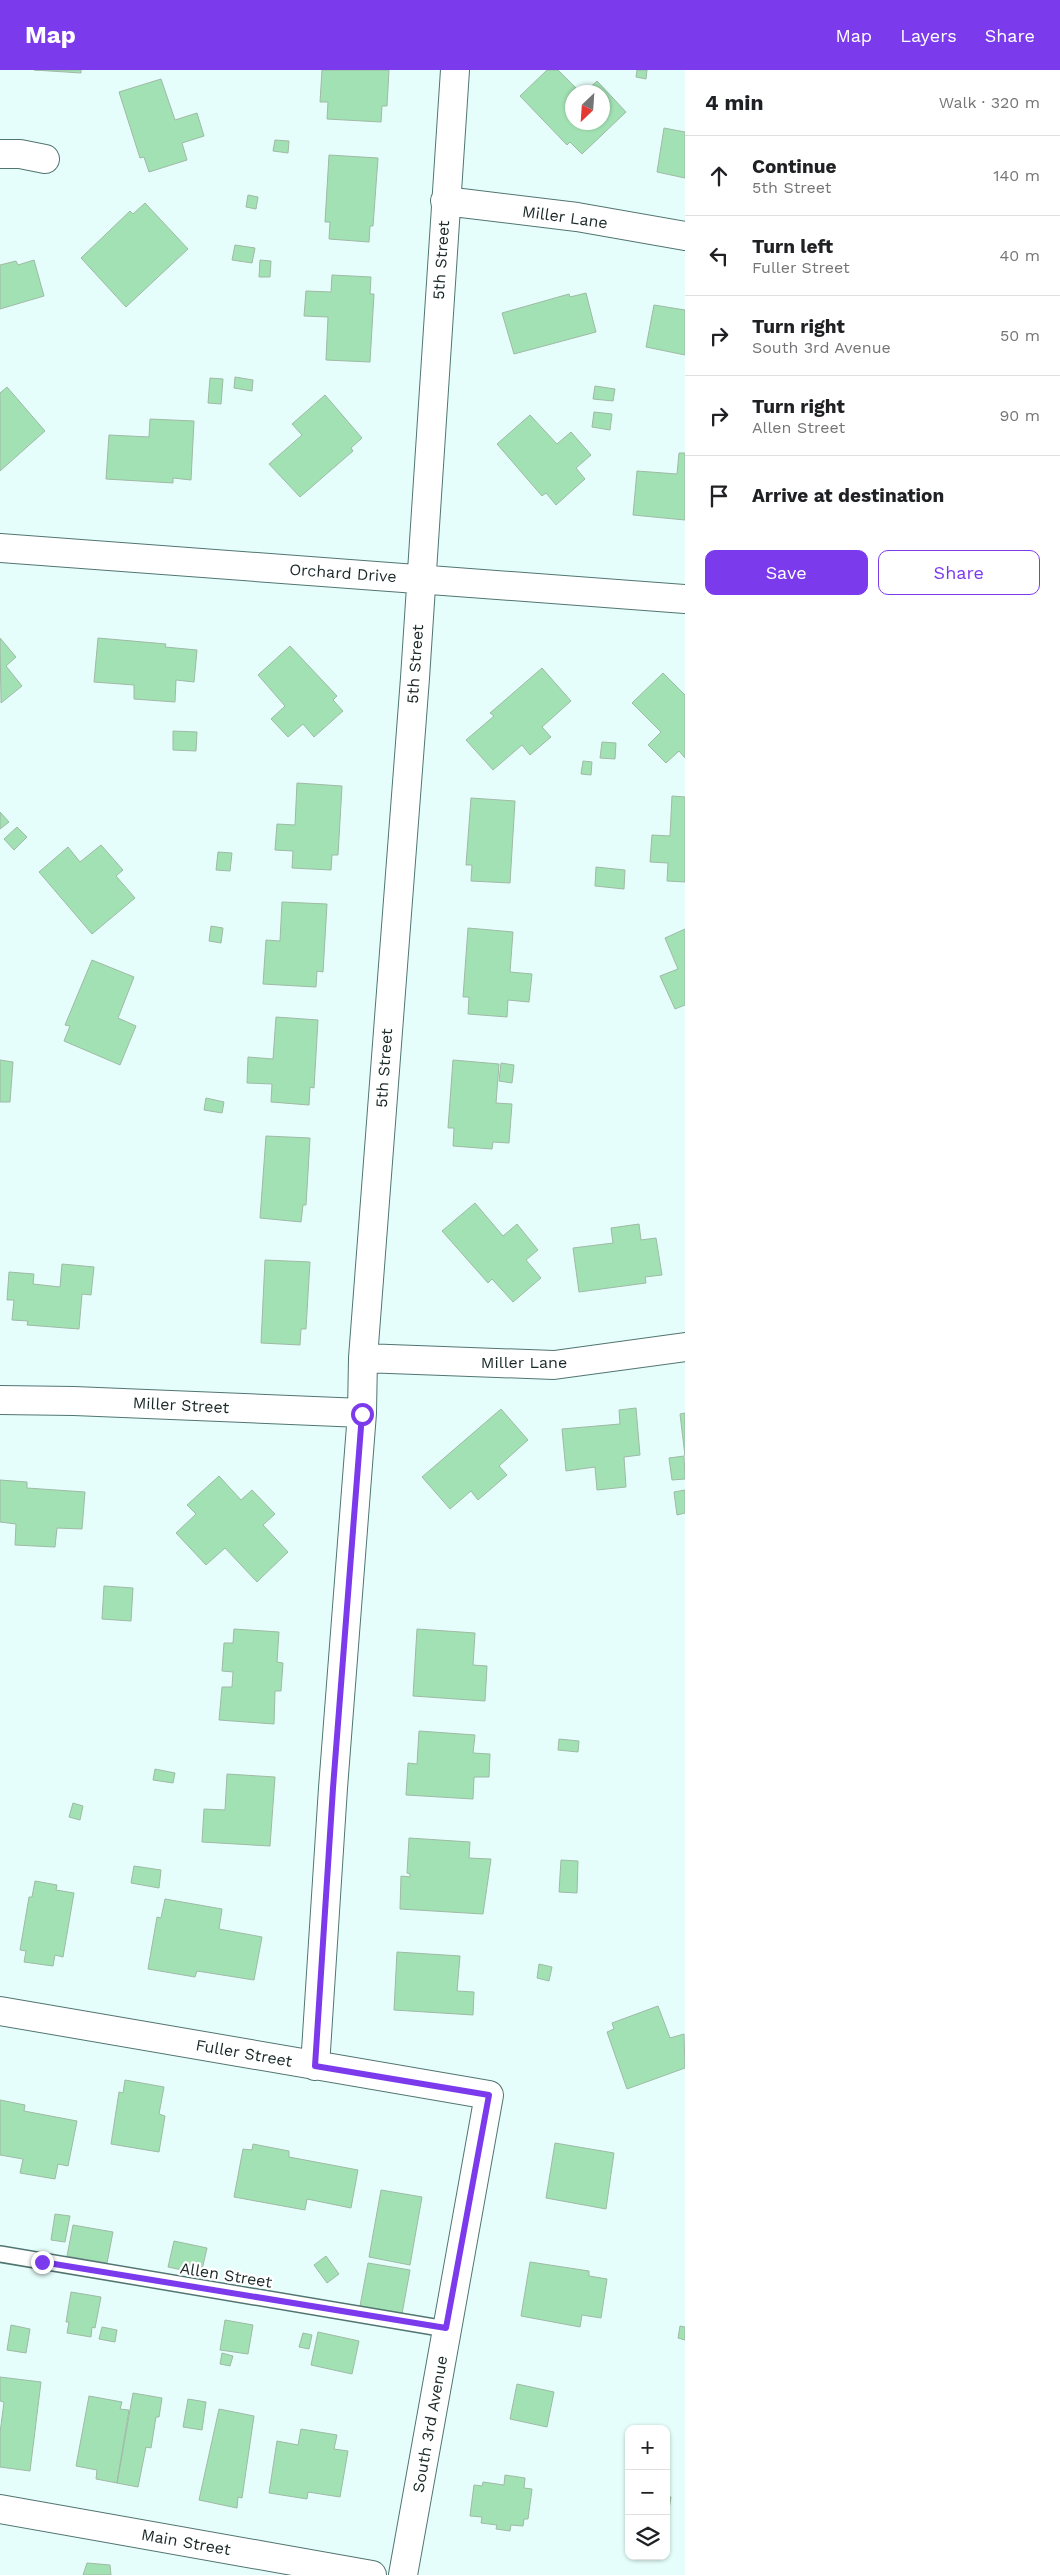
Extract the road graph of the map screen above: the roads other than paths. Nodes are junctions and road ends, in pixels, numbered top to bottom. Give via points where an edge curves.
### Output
1 (455, 70) edge
2 (0, 154) edge
3 (45, 160) dead end
4 (445, 202) junction
5 (685, 236) edge
6 (0, 548) edge
7 (421, 579) junction
8 (685, 600) edge
9 (685, 1347) edge
10 (363, 1358) junction
11 (0, 1400) edge
12 (362, 1414) junction
13 (0, 2011) edge
14 (315, 2066) junction
15 (489, 2095) joint
16 (0, 2254) edge
17 (446, 2328) junction
18 (0, 2509) edge
19 (372, 2575) edge
20 (403, 2575) edge

1 - 4 street, 5th Street
2 - 3 street via 20,154
4 - 5 street, Miller Lane via 577,217
4 - 7 street, 5th Street
6 - 7 street, Orchard Drive
7 - 8 street, Orchard Drive
7 - 10 street, 5th Street
9 - 10 street, Miller Lane via 554,1365
10 - 12 street, 5th Street
11 - 12 street, Miller Street
12 - 14 street, 5th Street
13 - 14 street, Fuller Street
14 - 15 street, Fuller Street
15 - 17 street, South 3rd Avenue
16 - 17 lane, Allen Street
17 - 20 street, South 3rd Avenue
18 - 19 street, Main Street

